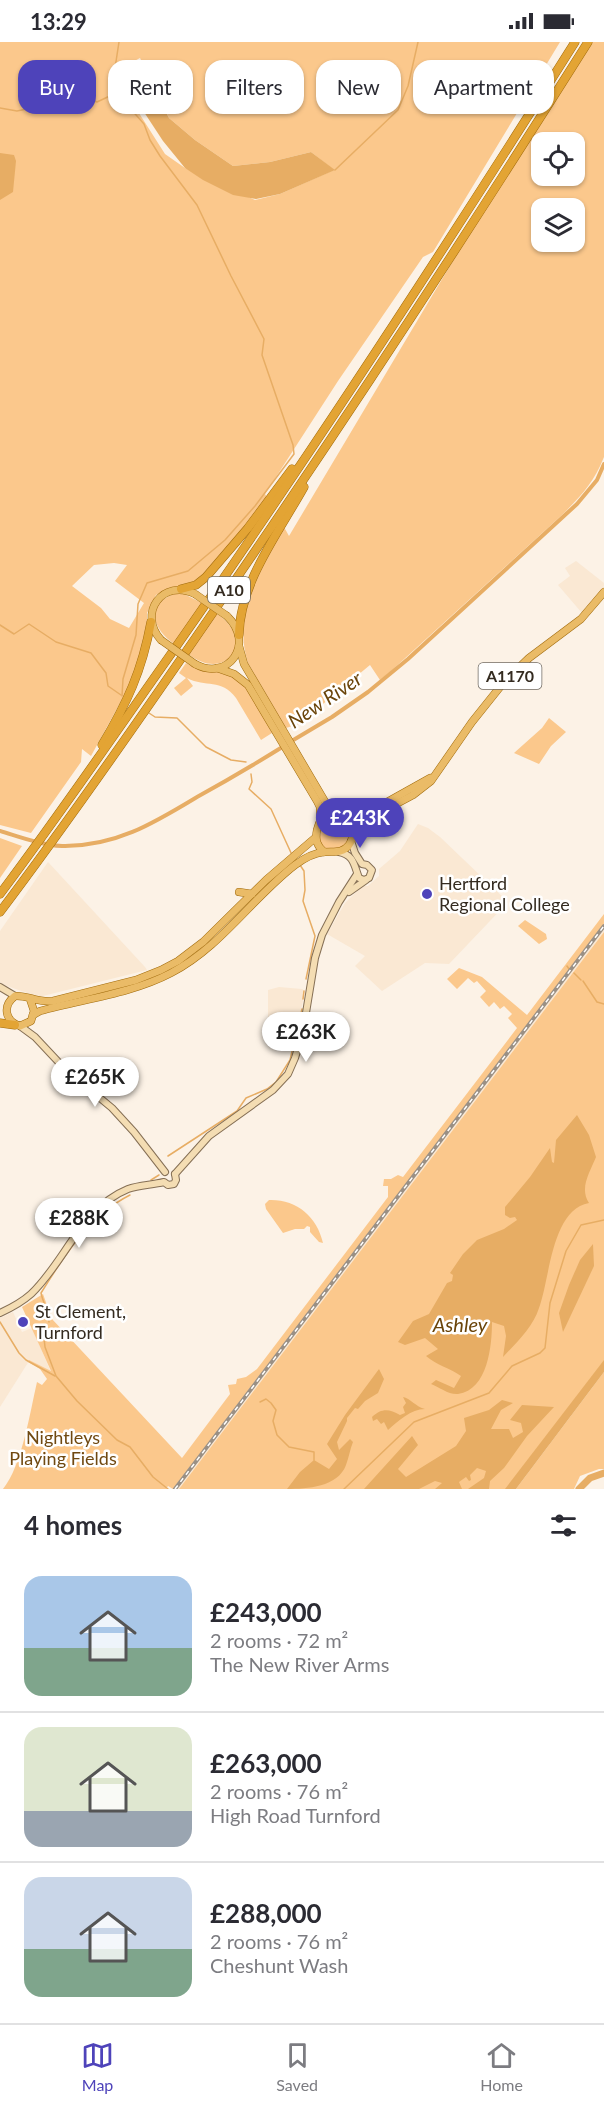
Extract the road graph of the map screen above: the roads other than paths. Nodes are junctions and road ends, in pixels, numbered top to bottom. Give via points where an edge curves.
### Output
1 (575, 42) edge
2 (588, 42) edge
3 (326, 427) junction
4 (311, 470) junction
5 (181, 589) junction
6 (604, 592) edge
7 (152, 622) junction
8 (239, 635) junction
9 (239, 646) junction
10 (217, 668) junction
11 (282, 736) junction
12 (292, 753) junction
13 (89, 770) junction
14 (405, 795) junction
15 (335, 813) junction
16 (344, 816) junction
17 (320, 821) junction
18 (352, 836) junction
19 (315, 838) junction
20 (324, 852) junction
21 (339, 852) junction
22 (301, 857) junction
23 (293, 862) junction
24 (362, 864) junction
25 (356, 875) junction
26 (366, 880) junction
27 (239, 892) dead end
28 (346, 893) junction
29 (0, 894) edge
30 (247, 901) junction
31 (0, 912) edge
32 (0, 989) edge
33 (15, 996) junction
34 (30, 999) junction
35 (8, 1005) junction
36 (33, 1017) junction
37 (0, 1023) edge
38 (17, 1025) junction
39 (35, 1037) junction
40 (165, 1172) junction
41 (176, 1174) junction
42 (164, 1182) junction
43 (0, 1313) edge

1 - 3 highway, A10
2 - 4 highway, A10
3 - 5 highway via 206,577
3 - 13 highway, A10
4 - 8 highway via 257,570 243,609
4 - 31 highway, A10
5 - 7 main road via 159,597 153,607
5 - 8 main road, A10, bridge via 227,616
6 - 14 main road, A1170 via 582,619 504,682 424,788
7 - 10 main road, bridge via 160,640 195,664
7 - 13 highway via 135,685
8 - 9 main road
9 - 10 main road via 231,661
9 - 11 main road via 244,664
10 - 11 main road via 248,685
11 - 12 main road
12 - 15 main road
12 - 17 main road via 320,807
13 - 29 highway, A10
14 - 16 main road, A1170 via 362,816
14 - 18 main road, A1170 via 359,824
15 - 16 main road
15 - 17 main road
16 - 18 main road via 351,825
17 - 19 main road
18 - 21 main road via 348,846
18 - 24 main road
19 - 20 main road
19 - 22 main road
20 - 21 main road
20 - 22 main road
21 - 25 main road via 350,856
22 - 23 main road
23 - 30 main road
23 - 30 main road via 260,897
24 - 25 main road
24 - 26 main road via 372,870
25 - 26 main road
25 - 28 main road
26 - 28 main road
27 - 30 main road
28 - 41 main road via 315,958 303,1031 288,1074 273,1090 209,1136
30 - 34 main road via 195,948 161,970 73,997 50,1002
30 - 36 main road via 205,950 172,973 136,987 40,1011
32 - 33 main road
32 - 35 main road
33 - 34 main road
33 - 35 main road
34 - 36 main road
35 - 38 main road via 7,1016
36 - 38 main road via 28,1024
36 - 39 main road
37 - 38 highway
38 - 39 main road
39 - 40 main road via 54,1059 119,1115
40 - 41 main road
40 - 42 main road
41 - 42 main road via 174,1184
42 - 43 main road via 129,1189 108,1202 80,1229 33,1292

